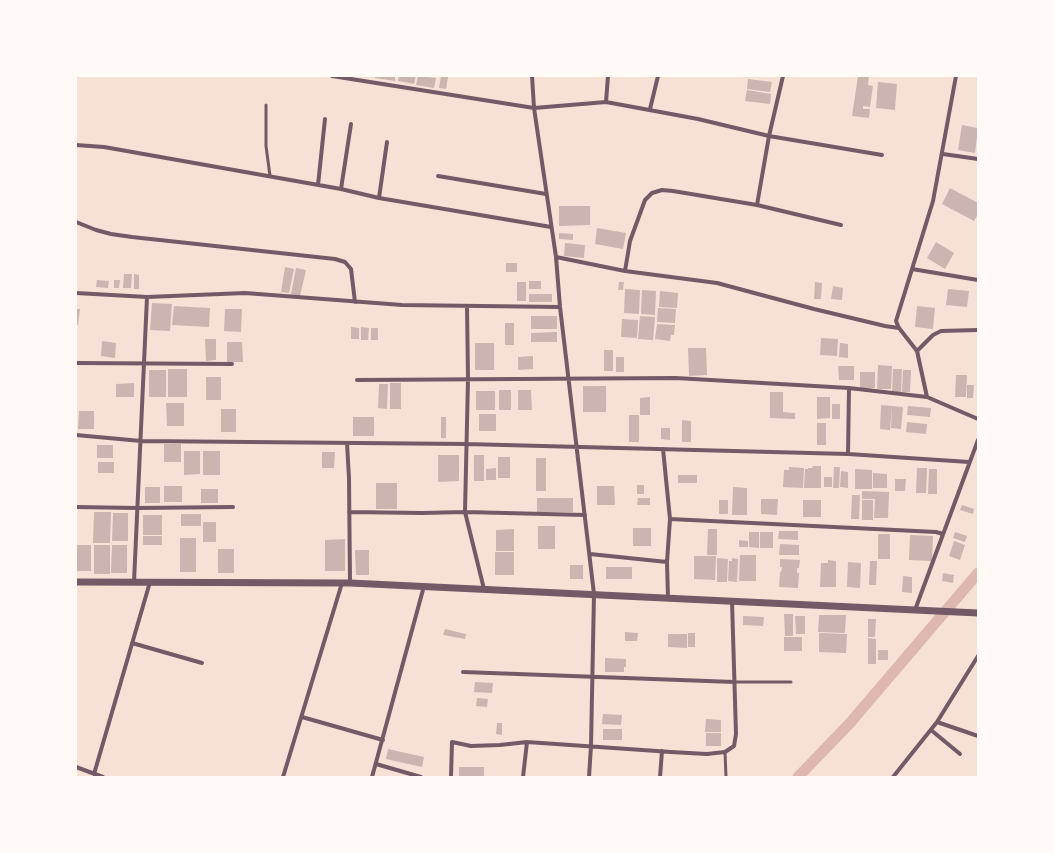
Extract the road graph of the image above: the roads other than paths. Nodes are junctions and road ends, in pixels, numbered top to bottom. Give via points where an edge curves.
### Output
1 (332, 76) edge
2 (365, 76) edge
3 (532, 76) edge
4 (608, 76) edge
5 (658, 76) edge
6 (783, 76) edge
7 (956, 76) edge
8 (364, 81) junction
9 (606, 102) junction
10 (266, 105) dead end
11 (534, 108) junction
12 (650, 110) junction
13 (325, 119) dead end
14 (351, 124) dead end
15 (769, 136) junction
16 (387, 142) dead end
17 (76, 145) edge
18 (943, 154) junction
19 (882, 155) dead end
20 (978, 158) edge
21 (270, 176) junction
22 (438, 176) dead end
23 (318, 185) junction
24 (341, 189) junction
25 (546, 194) junction
26 (378, 198) junction
27 (757, 205) junction
28 (76, 222) edge
29 (840, 225) dead end
30 (551, 227) junction
31 (556, 257) junction
32 (912, 270) junction
33 (625, 271) junction
34 (978, 280) edge
35 (76, 293) edge
36 (147, 297) junction
37 (355, 302) junction
38 (467, 306) junction
39 (560, 307) junction
40 (899, 328) junction
41 (978, 330) edge
42 (917, 351) junction
43 (76, 363) edge
44 (144, 363) junction
45 (232, 364) dead end
46 (568, 378) junction
47 (468, 379) junction
48 (357, 380) dead end
49 (849, 388) junction
50 (927, 397) junction
51 (978, 419) edge
52 (76, 435) edge
53 (978, 440) edge
54 (140, 441) junction
55 (347, 443) junction
56 (466, 444) junction
57 (577, 448) junction
58 (663, 449) junction
59 (848, 454) junction
60 (969, 462) junction
61 (76, 507) edge
62 (233, 507) dead end
63 (138, 508) junction
64 (350, 512) junction
65 (465, 512) junction
66 (585, 515) junction
67 (670, 519) junction
68 (943, 534) junction
69 (590, 554) junction
70 (667, 562) junction
71 (76, 582) edge
72 (134, 582) junction
73 (150, 582) junction
74 (346, 583) junction
75 (424, 586) junction
76 (484, 589) junction
77 (594, 594) junction
78 (668, 598) junction
79 (732, 601) junction
80 (919, 611) junction
81 (977, 613) edge
82 (132, 643) junction
83 (978, 656) edge
84 (202, 663) dead end
85 (463, 672) dead end
86 (592, 678) junction
87 (734, 682) junction
88 (791, 682) dead end
89 (302, 717) junction
90 (937, 722) junction
91 (931, 730) junction
92 (978, 736) edge
93 (383, 740) junction
94 (527, 742) junction
95 (591, 746) junction
96 (662, 751) junction
97 (725, 752) junction
98 (960, 754) dead end
99 (376, 764) junction
100 (76, 767) edge
101 (94, 774) junction
102 (103, 777) edge
103 (284, 777) edge
104 (372, 777) edge
105 (421, 777) edge
106 (451, 777) edge
107 (523, 777) edge
108 (589, 777) edge
109 (660, 777) edge
110 (726, 777) edge
111 (893, 777) edge

1 - 8 street
2 - 8 street
3 - 11 street
4 - 9 street
5 - 12 street
6 - 15 street
7 - 18 street
8 - 11 street
9 - 11 street
9 - 12 street
10 - 21 lane via 266,146
11 - 25 street
12 - 15 street
13 - 23 street
14 - 24 street
15 - 19 street
15 - 27 street
16 - 26 street
17 - 21 street via 104,146
18 - 20 street
18 - 32 street via 934,201
21 - 23 street
22 - 25 street
23 - 24 street
24 - 26 street
25 - 30 street
26 - 30 street
27 - 29 street
27 - 33 street via 673,191 662,190 652,193 645,200 630,241
28 - 37 street via 110,234 335,259 345,262 351,269
30 - 31 street
31 - 33 street
31 - 39 street
32 - 34 street
32 - 40 street via 896,321
33 - 40 street via 717,283
35 - 36 street
36 - 37 street via 245,293
36 - 44 street
37 - 38 street
38 - 39 street
38 - 47 street
39 - 46 street
40 - 42 street
41 - 42 street via 941,331 933,335
42 - 50 street
43 - 44 street
44 - 45 street
44 - 54 street
46 - 47 street
46 - 49 street via 676,378
46 - 57 street
47 - 48 street
47 - 56 street
49 - 50 street
49 - 59 street
50 - 51 street
52 - 54 street
53 - 60 street
54 - 55 street
54 - 63 street
55 - 56 street
55 - 64 street
56 - 57 street
56 - 65 street
57 - 58 street
57 - 66 street
58 - 59 street
58 - 67 street
59 - 60 street
60 - 68 street
61 - 63 street
62 - 63 street
63 - 72 street
64 - 65 street
64 - 74 street
65 - 66 street
65 - 76 street
66 - 69 street
67 - 68 street
67 - 70 street
68 - 80 street
69 - 70 street
69 - 77 street
70 - 78 street
71 - 72 street
72 - 73 street
73 - 74 street
73 - 82 street
74 - 75 street
74 - 89 street
75 - 76 street
75 - 93 street
76 - 77 street
77 - 78 street
77 - 86 street
78 - 79 street
79 - 80 street
79 - 87 street
80 - 81 street
82 - 84 street
82 - 101 street
83 - 90 street
85 - 86 street
86 - 87 street
86 - 95 street
87 - 88 lane
87 - 97 street via 736,734 734,746
89 - 93 street
89 - 103 street
90 - 91 street
90 - 92 street
91 - 98 street
91 - 111 street
93 - 99 street
94 - 95 street
94 - 106 street via 472,746 452,742
94 - 107 street
95 - 96 street
95 - 108 street
96 - 97 street via 707,754
96 - 109 street
97 - 110 lane
99 - 104 street
99 - 105 street
100 - 101 street
101 - 102 street

